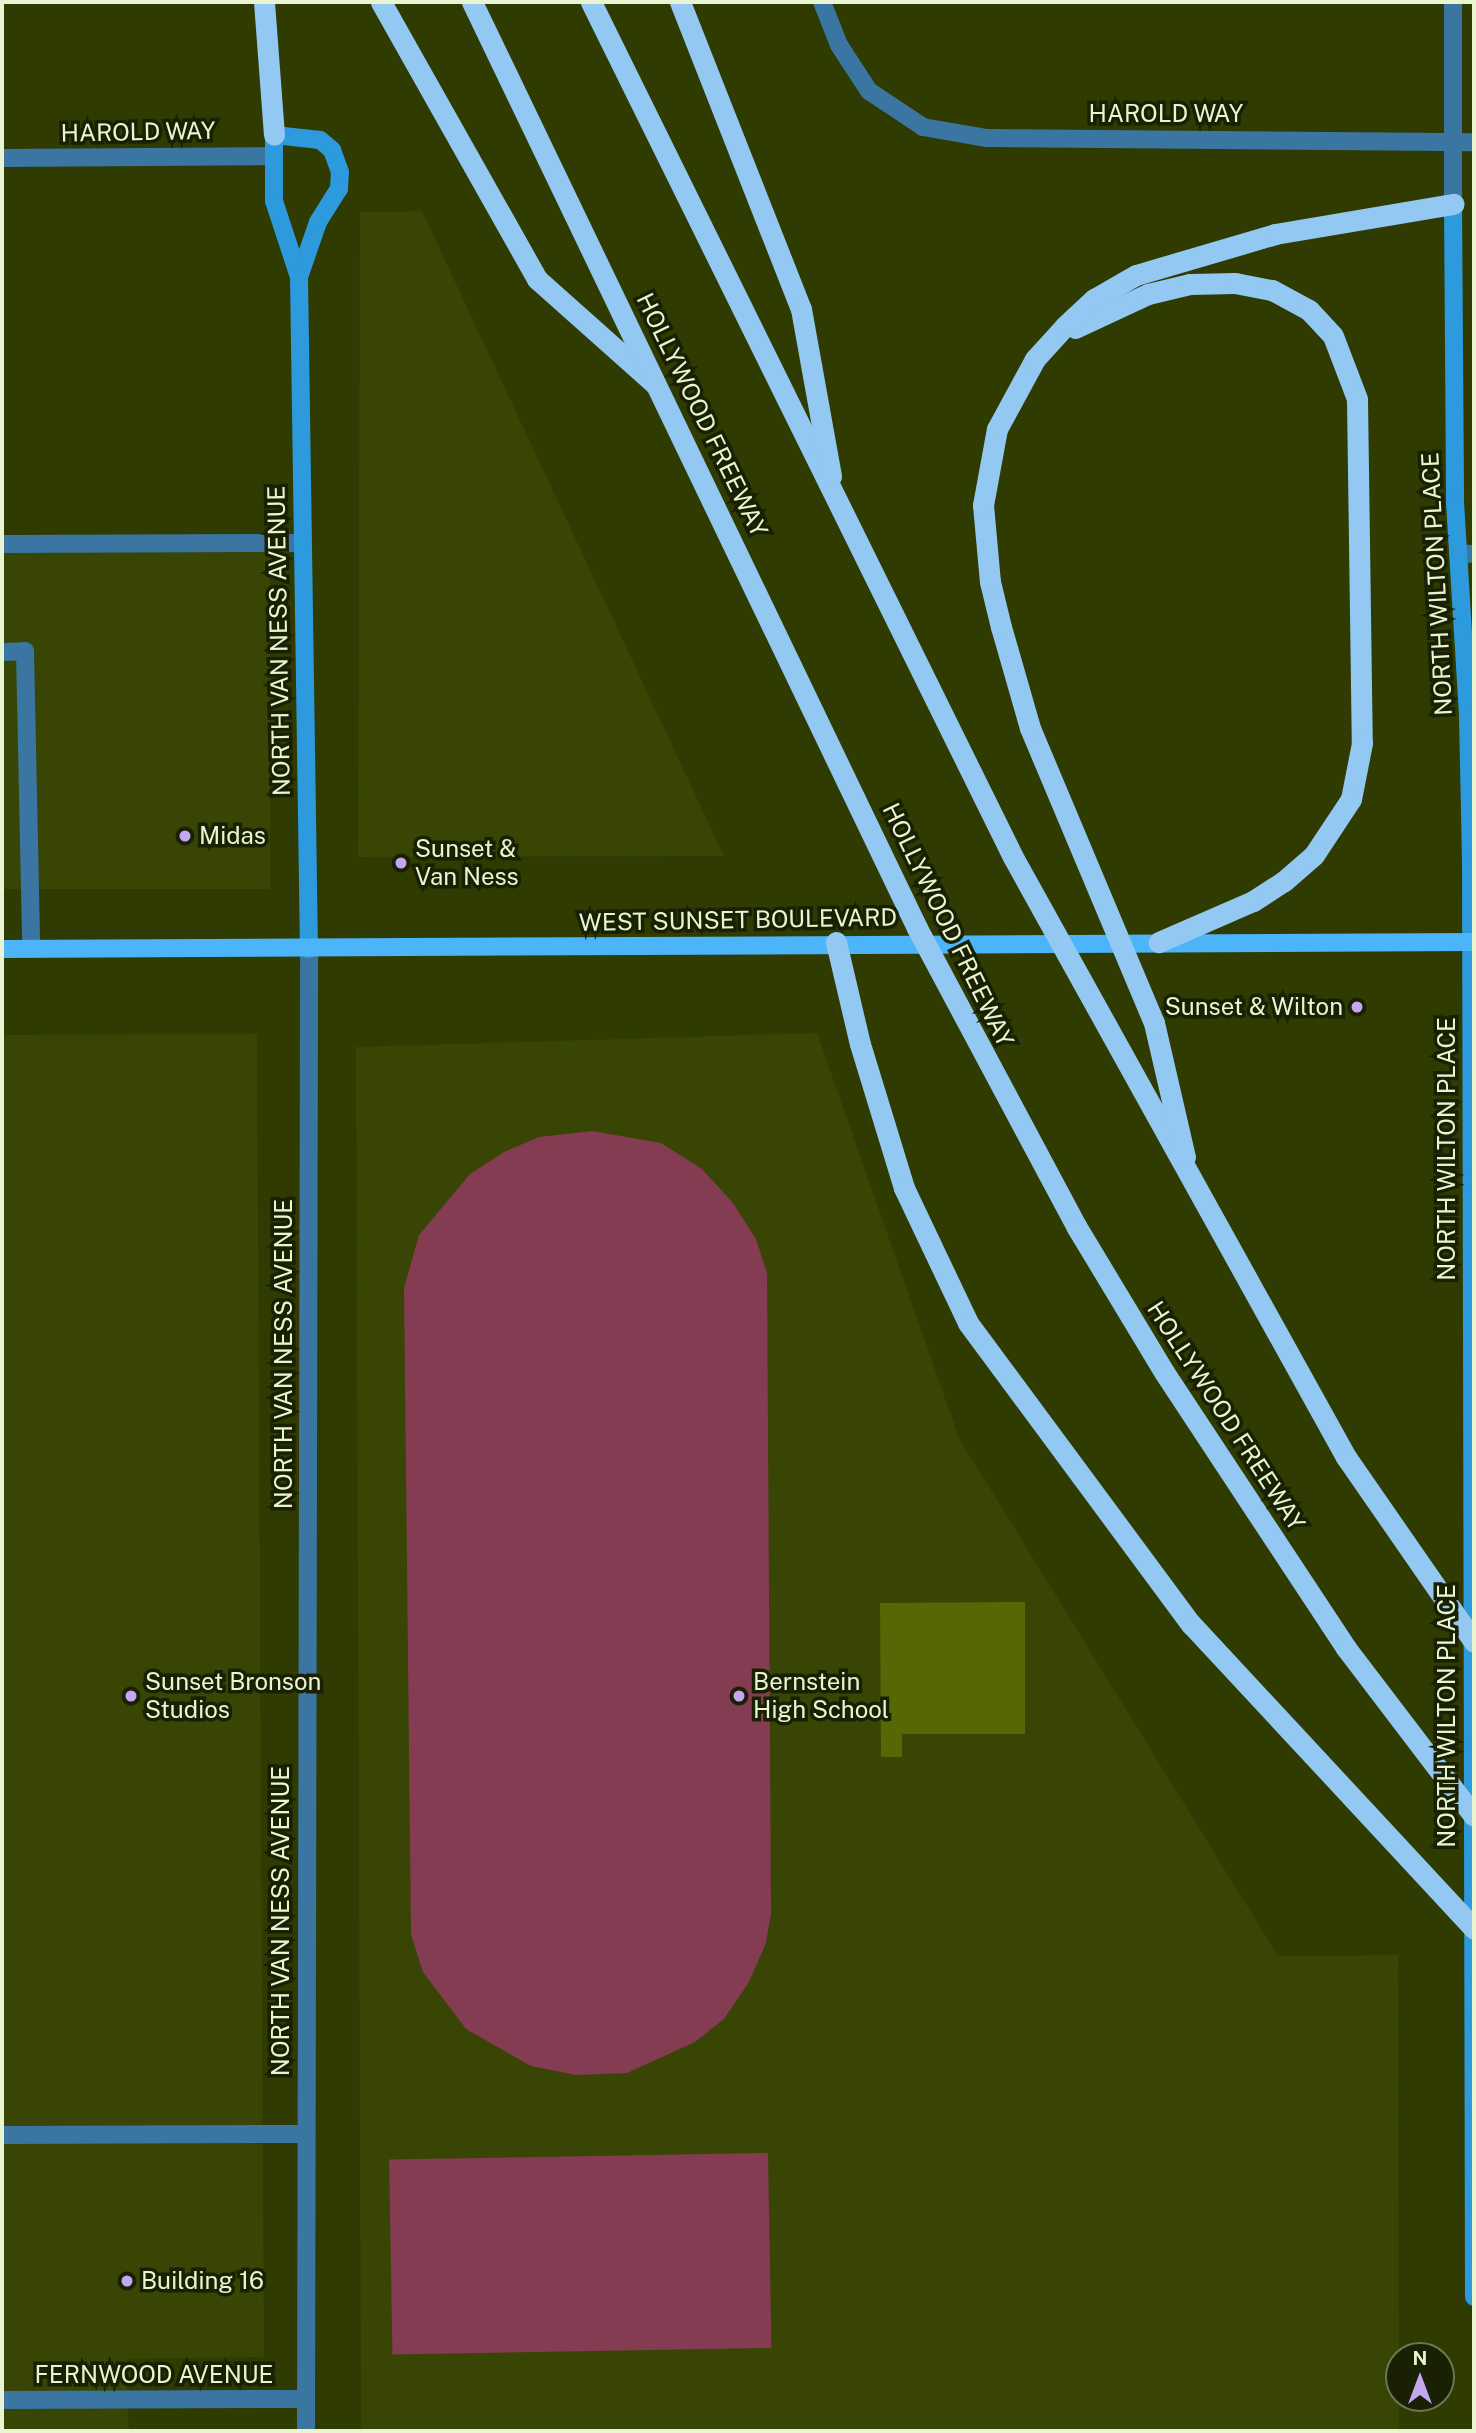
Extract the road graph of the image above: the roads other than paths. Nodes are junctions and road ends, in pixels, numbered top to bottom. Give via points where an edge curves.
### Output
1 (264, 2) edge
2 (382, 2) edge
3 (472, 2) edge
4 (591, 2) edge
5 (680, 2) edge
6 (822, 2) edge
7 (1453, 2) edge
8 (1453, 142) junction
9 (1474, 142) edge
10 (274, 145) junction
11 (2, 158) edge
12 (1453, 204) junction
13 (299, 277) junction
14 (1035, 359) junction
15 (663, 392) junction
16 (836, 502) junction
17 (303, 543) junction
18 (2, 544) edge
19 (1466, 554) edge
20 (2, 652) edge
21 (1471, 746) edge
22 (836, 942) junction
23 (1159, 942) junction
24 (1473, 942) edge
25 (2, 949) edge
26 (30, 949) junction
27 (309, 949) junction
28 (1191, 1183) junction
29 (1474, 1642) edge
30 (1474, 1816) edge
31 (1474, 1929) edge
32 (304, 2134) junction
33 (2, 2135) edge
34 (1474, 2297) edge
35 (306, 2399) junction
36 (2, 2400) edge
37 (306, 2431) edge

1 - 10 highway
2 - 15 highway via 537,279
3 - 15 highway, HOLLYWOOD FREEWAY
4 - 16 highway
5 - 16 highway via 801,309
6 - 8 street, HAROLD WAY via 839,45 869,91 923,127 987,138 1411,138
7 - 8 street, NORTH WILTON PLACE
8 - 9 street, HAROLD WAY
8 - 12 street, NORTH WILTON PLACE
10 - 11 street, HAROLD WAY
10 - 13 main road, NORTH VAN NESS AVENUE via 274,201
10 - 13 main road, NORTH VAN NESS AVENUE via 320,139 332,150 340,172 339,189 318,222
12 - 14 highway via 1275,234 1136,275 1094,299
12 - 19 main road, NORTH WILTON PLACE
13 - 17 main road, NORTH VAN NESS AVENUE
14 - 23 highway via 1068,332 1148,293 1189,284 1235,283 1272,290 1309,310 1333,336 1357,398 1362,743 1351,799 1314,855 1284,881 1253,901
14 - 28 highway via 1012,395 987,468 983,505 990,582 1030,728 1154,1023
15 - 30 highway, HOLLYWOOD FREEWAY via 917,928 1076,1226 1164,1372 1339,1637
16 - 28 highway via 1013,857
17 - 18 street
17 - 27 main road, NORTH VAN NESS AVENUE
19 - 21 main road, NORTH WILTON PLACE
20 - 26 street via 25,651
21 - 24 main road, NORTH WILTON PLACE
22 - 23 main road, WEST SUNSET BOULEVARD
22 - 27 main road, WEST SUNSET BOULEVARD
22 - 31 highway via 860,1044 904,1188 968,1323 1191,1623
23 - 24 main road, WEST SUNSET BOULEVARD
24 - 34 main road, NORTH WILTON PLACE
25 - 26 main road, WEST SUNSET BOULEVARD
26 - 27 main road, WEST SUNSET BOULEVARD
27 - 32 street, NORTH VAN NESS AVENUE
28 - 29 highway via 1346,1457
32 - 33 street
32 - 35 street, NORTH VAN NESS AVENUE
35 - 36 street, FERNWOOD AVENUE
35 - 37 street, NORTH VAN NESS AVENUE

